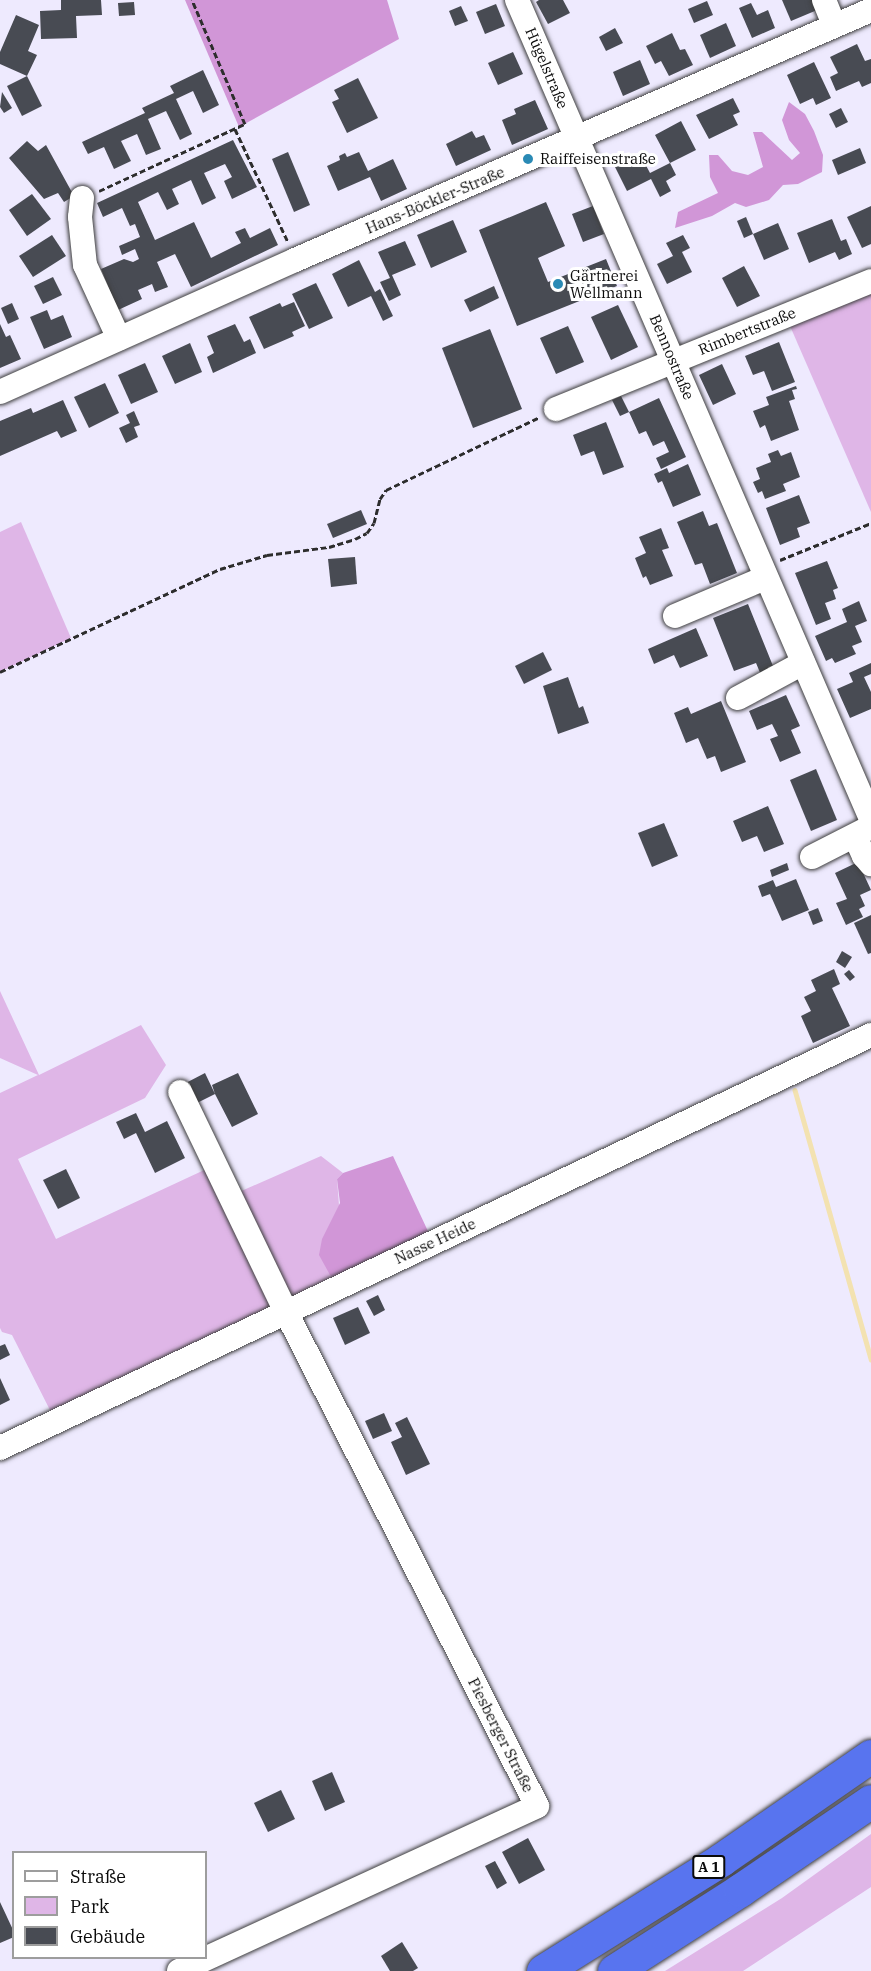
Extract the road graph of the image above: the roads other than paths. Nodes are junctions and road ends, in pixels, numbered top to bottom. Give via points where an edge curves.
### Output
1 (517, 0) edge
2 (824, 0) edge
3 (871, 10) edge
4 (834, 25) junction
5 (576, 137) junction
6 (81, 207) road end
7 (871, 281) edge
8 (118, 339) junction
9 (675, 361) junction
10 (0, 392) edge
11 (556, 409) road end
12 (763, 573) junction
13 (675, 616) dead end
14 (803, 663) junction
15 (738, 698) dead end
16 (861, 772) edge
17 (866, 828) edge
18 (812, 857) dead end
19 (871, 864) edge
20 (871, 1035) edge
21 (180, 1092) dead end
22 (286, 1312) junction
23 (0, 1448) edge
24 (871, 1756) edge
25 (871, 1802) edge
26 (207, 1958) edge
27 (205, 1959) edge
28 (179, 1971) edge
29 (543, 1971) edge
30 (614, 1971) edge

1 - 5 street, Hügelstraße
2 - 4 street
3 - 4 street, Hans-Böckler-Straße
4 - 5 street, Hans-Böckler-Straße
5 - 8 street, Hans-Böckler-Straße
5 - 9 street, Bennostraße
6 - 8 street via 85,265
7 - 9 street, Rimbertstraße
8 - 10 street, Hans-Böckler-Straße
9 - 11 street, Rimbertstraße
9 - 12 street, Bennostraße
12 - 13 street
12 - 14 street, Bennostraße
14 - 15 street
14 - 16 street, Bennostraße
16 - 17 street, Bennostraße
17 - 18 street
17 - 19 street, Bennostraße via 864,856
20 - 22 street, Nasse Heide
21 - 22 street
22 - 23 street, Nasse Heide
22 - 26 street, Piesberger Straße via 537,1806
24 - 29 highway, A 1 via 722,1859
25 - 30 highway, A 1
27 - 28 street, Piesberger Straße

